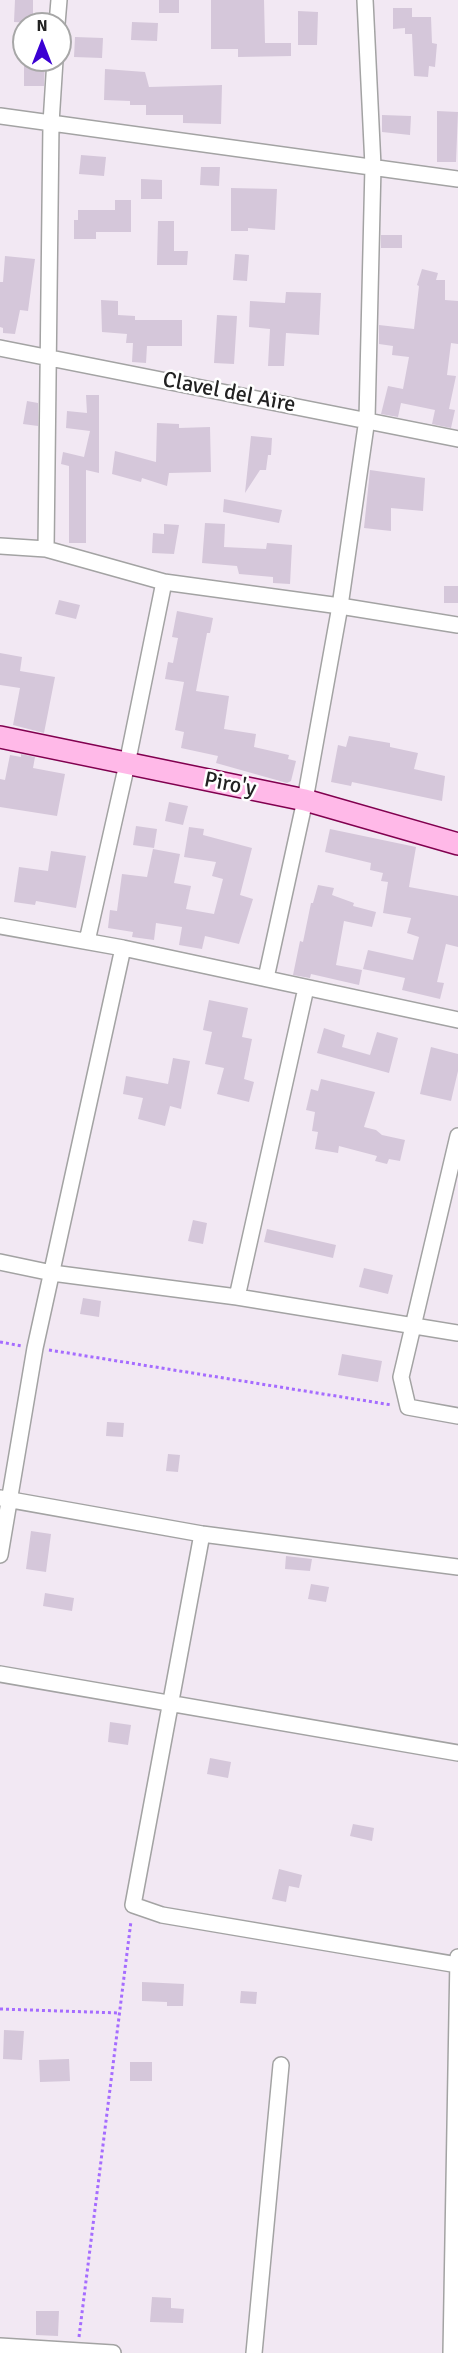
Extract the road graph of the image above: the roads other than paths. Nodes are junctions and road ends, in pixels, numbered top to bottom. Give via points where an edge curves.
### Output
1 (365, 0) edge
2 (54, 72) edge
3 (0, 116) edge
4 (51, 123) junction
5 (374, 166) junction
6 (458, 179) edge
7 (0, 348) edge
8 (49, 358) junction
9 (367, 420) junction
10 (458, 439) edge
11 (0, 546) edge
12 (46, 549) junction
13 (164, 582) junction
14 (340, 606) junction
15 (458, 625) edge
16 (0, 737) edge
17 (127, 764) junction
18 (304, 800) junction
19 (458, 844) edge
20 (0, 926) edge
21 (87, 941) junction
22 (123, 948) junction
23 (266, 978) junction
24 (306, 988) junction
25 (458, 1020) edge
26 (458, 1136) edge
27 (0, 1262) edge
28 (52, 1272) junction
29 (237, 1297) junction
30 (413, 1328) junction
31 (458, 1333) edge
32 (458, 1416) edge
33 (4, 1499) edge
34 (202, 1534) junction
35 (0, 1555) edge
36 (458, 1567) edge
37 (0, 1674) edge
38 (170, 1705) junction
39 (458, 1753) edge
40 (458, 1962) edge
41 (281, 2065) dead end
42 (0, 2346) edge
43 (112, 2353) edge
44 (254, 2353) edge
45 (451, 2353) edge

1 - 5 street
2 - 4 street
3 - 4 street
4 - 5 street
4 - 8 street
5 - 6 street
5 - 9 street
7 - 8 street, Clavel del Aire
8 - 9 street, Clavel del Aire
8 - 12 street
9 - 10 street, Clavel del Aire
9 - 14 street
11 - 12 street
12 - 13 street
13 - 14 street
13 - 17 street
14 - 15 street
14 - 18 street
16 - 17 main road, Piro'y
17 - 18 main road, Piro'y
17 - 21 street
18 - 19 main road, Piro'y
18 - 23 street
20 - 21 street
21 - 22 street
22 - 23 street
22 - 28 street
23 - 24 street
24 - 25 street
24 - 29 street
26 - 30 street
27 - 28 street
28 - 29 street
28 - 33 street
29 - 30 street
30 - 31 street
30 - 32 street via 400,1377 408,1407
33 - 34 street
33 - 35 street
34 - 36 street
34 - 38 street
37 - 38 street
38 - 39 street
38 - 40 street via 133,1905 162,1915
40 - 45 street
41 - 44 street
42 - 43 street

